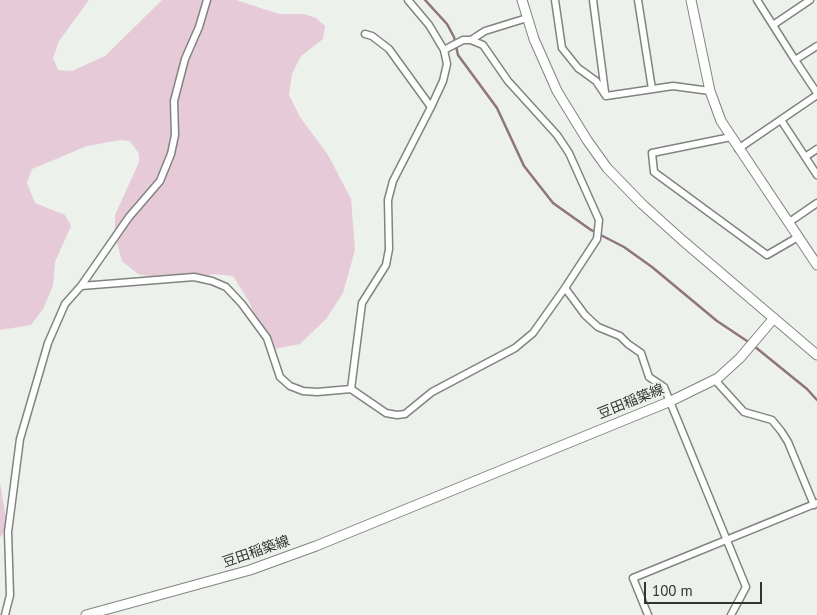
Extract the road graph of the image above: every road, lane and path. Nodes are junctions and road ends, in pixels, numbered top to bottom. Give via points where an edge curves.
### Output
1 (408, 0) edge
2 (522, 0) edge
3 (555, 0) edge
4 (593, 0) edge
5 (638, 0) edge
6 (691, 0) edge
7 (757, 0) edge
8 (810, 0) edge
9 (204, 1) edge
10 (527, 18) junction
11 (773, 25) junction
12 (365, 34) dead end
13 (471, 40) junction
14 (817, 46) edge
15 (444, 50) junction
16 (796, 60) junction
17 (652, 89) junction
18 (710, 92) junction
19 (817, 94) edge
20 (606, 96) junction
21 (431, 107) junction
22 (781, 120) junction
23 (730, 137) junction
24 (738, 149) junction
25 (817, 150) edge
26 (805, 158) junction
27 (817, 176) edge
28 (817, 203) edge
29 (788, 223) junction
30 (798, 237) junction
31 (817, 265) edge
32 (81, 286) junction
33 (565, 288) junction
34 (774, 318) junction
35 (817, 355) edge
36 (717, 379) junction
37 (351, 389) junction
38 (671, 401) junction
39 (815, 504) edge
40 (727, 540) junction
41 (6, 615) edge
42 (86, 615) edge
43 (648, 615) edge
44 (731, 615) edge

1 - 15 street
2 - 10 main road
3 - 20 street via 562,48 578,68 596,81
4 - 20 street
5 - 17 street
6 - 18 main road
7 - 11 street
8 - 11 street
9 - 32 street via 199,27 185,59 174,101 175,135 160,181 129,217
10 - 13 street
10 - 34 main road via 557,91 607,168 682,240
11 - 16 street
12 - 21 street via 389,49
13 - 15 street via 457,42
13 - 33 street via 483,45 508,82 558,134 599,220 597,239
14 - 16 street
15 - 21 street via 447,59 445,72
16 - 19 street
17 - 18 street via 674,86
17 - 20 street
18 - 23 main road
19 - 22 street
21 - 37 street via 393,181 388,200 389,250 386,265 362,303
22 - 24 street
22 - 26 street
23 - 24 main road
23 - 30 street via 652,153 654,172 767,255
24 - 29 main road
25 - 26 street
26 - 27 street
28 - 29 street
29 - 30 main road
30 - 31 main road
32 - 37 street via 194,277 212,280 226,287 242,304 267,338 280,377 290,386 317,392
32 - 41 street via 65,304 48,343 20,439 8,532 10,595
33 - 37 street via 533,333 515,348 432,392 405,414 386,413
33 - 38 street via 598,327 620,336 641,353 648,377 664,387
34 - 35 main road
34 - 36 main road, 豆田稲築線
36 - 38 main road, 豆田稲築線
36 - 39 street via 744,412 772,420 781,431
38 - 40 street
38 - 42 main road, 豆田稲築線 via 316,546 240,572
39 - 40 street
40 - 43 street via 633,578
40 - 44 street via 746,587

